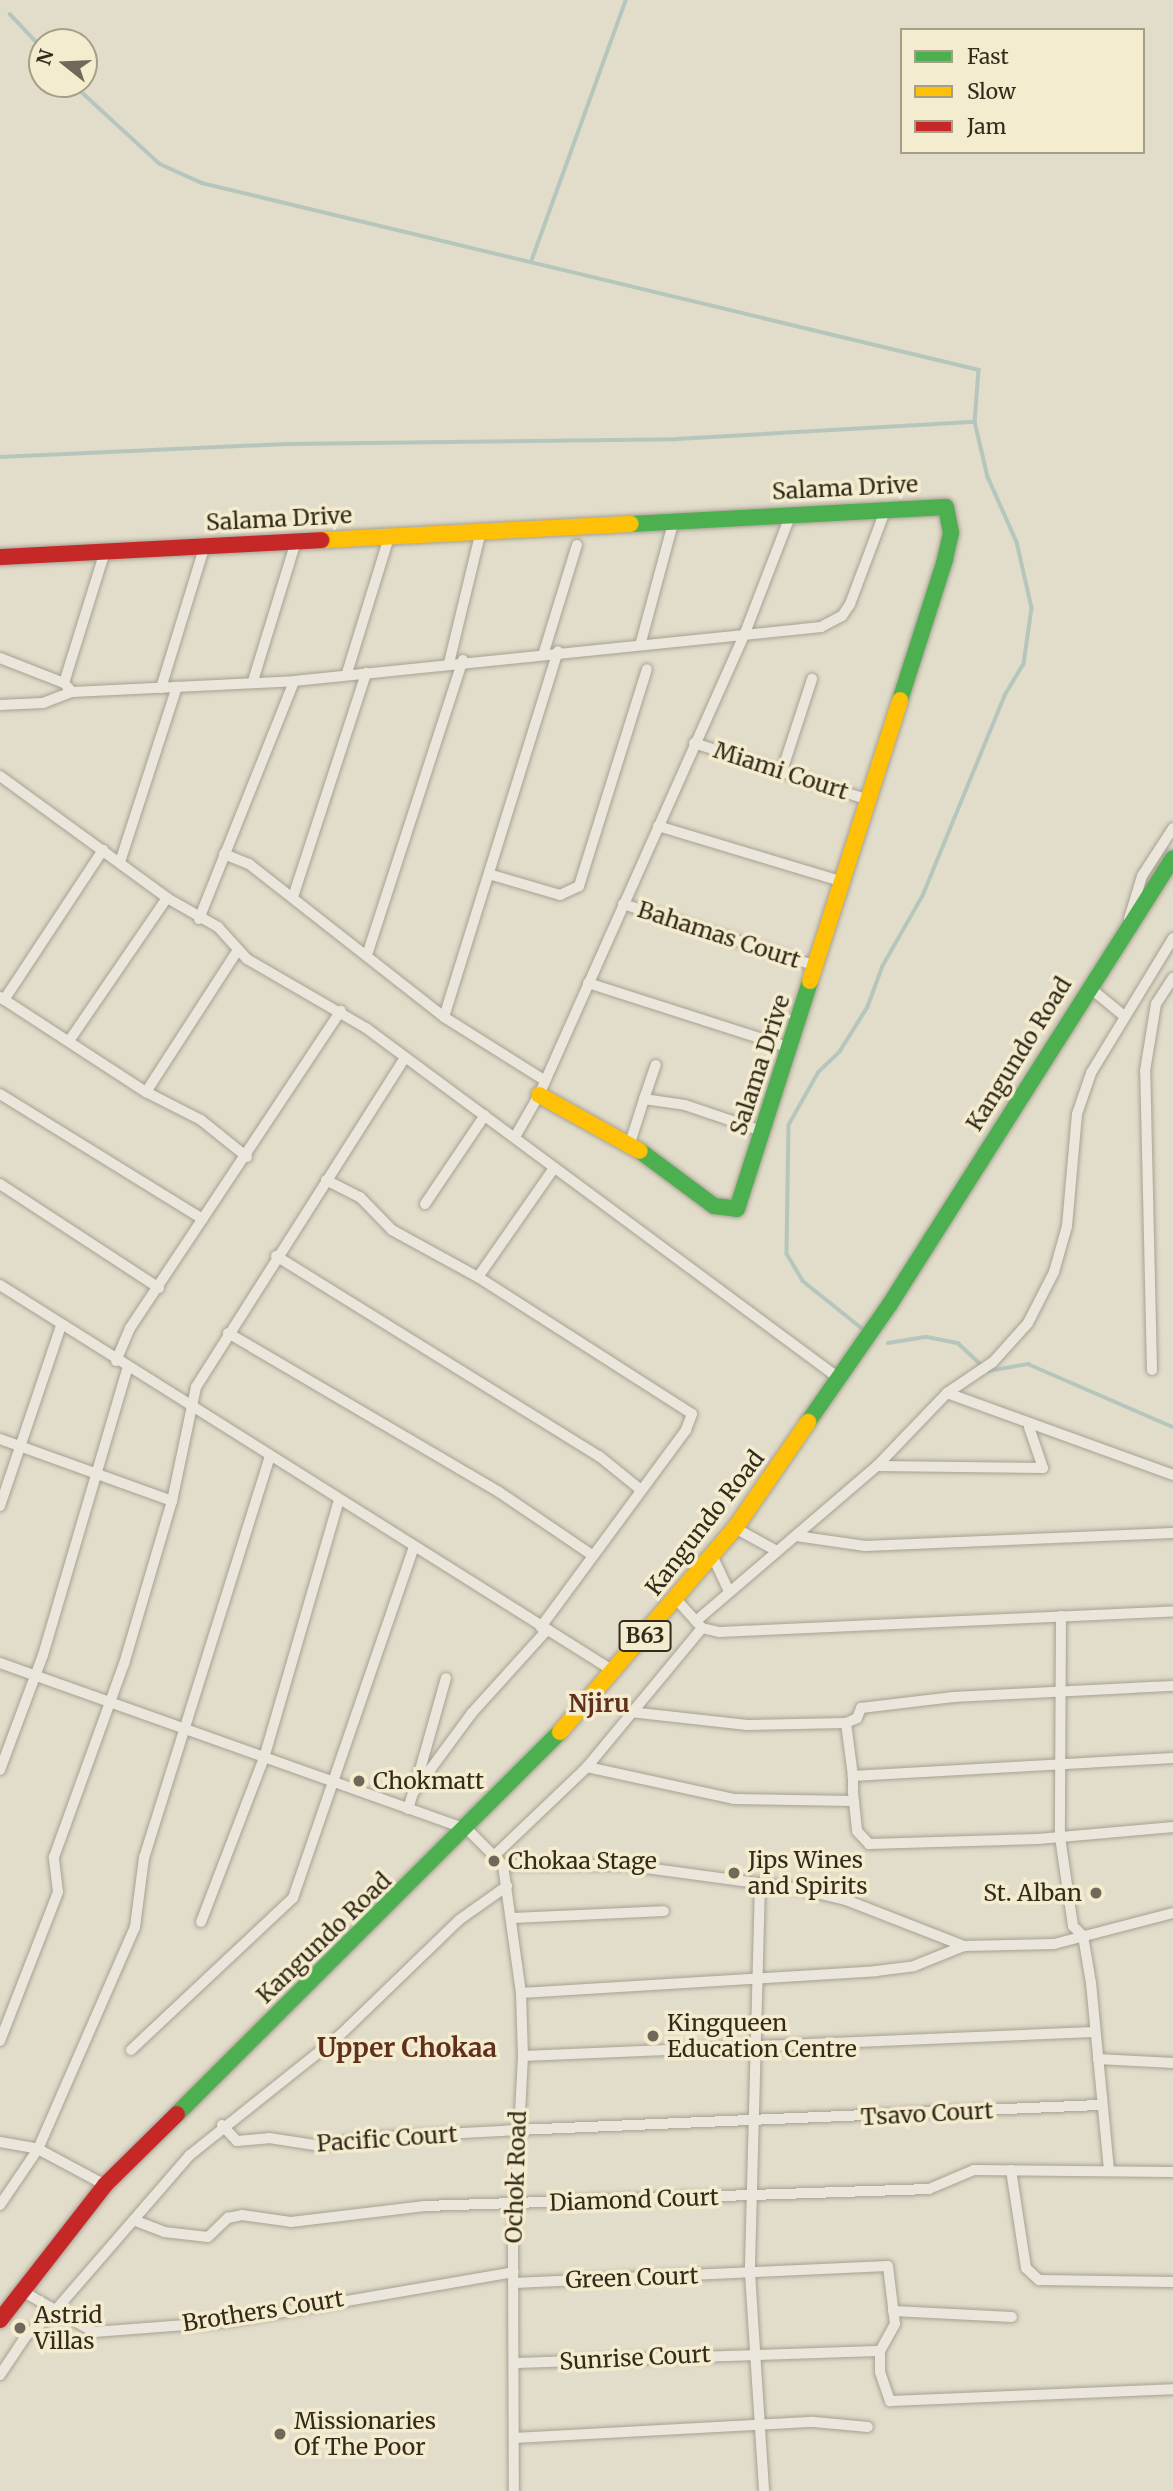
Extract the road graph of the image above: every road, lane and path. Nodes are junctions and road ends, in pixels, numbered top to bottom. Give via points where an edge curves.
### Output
1 (886, 508) junction
2 (792, 514) junction
3 (674, 520) junction
4 (481, 531) junction
5 (389, 537) junction
6 (296, 541) junction
7 (205, 545) junction
8 (577, 545) dead end
9 (105, 551) junction
10 (0, 557) edge
11 (745, 633) junction
12 (641, 642) junction
13 (558, 651) junction
14 (544, 652) junction
15 (0, 658) edge
16 (463, 660) junction
17 (449, 663) junction
18 (647, 669) dead end
19 (347, 673) junction
20 (366, 673) junction
21 (813, 679) dead end
22 (253, 681) junction
23 (294, 681) junction
24 (68, 687) junction
25 (177, 687) junction
26 (160, 688) junction
27 (0, 705) edge
28 (694, 743) junction
29 (782, 771) junction
30 (0, 776) edge
31 (868, 800) junction
32 (658, 826) junction
33 (1173, 828) edge
34 (103, 850) junction
35 (224, 855) junction
36 (1173, 858) edge
37 (120, 862) junction
38 (492, 875) junction
39 (843, 882) junction
40 (293, 897) junction
41 (167, 898) junction
42 (623, 904) junction
43 (199, 919) junction
44 (1128, 928) junction
45 (1173, 938) edge
46 (238, 950) junction
47 (368, 952) junction
48 (816, 967) junction
49 (1173, 978) edge
50 (588, 983) junction
51 (1089, 986) junction
52 (2, 999) edge
53 (341, 1011) junction
54 (1124, 1016) junction
55 (444, 1017) junction
56 (69, 1041) junction
57 (790, 1048) junction
58 (404, 1059) junction
59 (656, 1065) dead end
60 (542, 1088) junction
61 (146, 1092) junction
62 (0, 1094) edge
63 (644, 1099) junction
64 (485, 1115) junction
65 (762, 1131) junction
66 (515, 1137) junction
67 (629, 1143) junction
68 (247, 1157) junction
69 (554, 1168) junction
70 (326, 1180) junction
71 (0, 1184) edge
72 (425, 1204) dead end
73 (202, 1219) junction
74 (276, 1256) junction
75 (478, 1277) junction
76 (0, 1285) edge
77 (159, 1288) junction
78 (61, 1326) junction
79 (228, 1333) junction
80 (116, 1361) junction
81 (127, 1369) junction
82 (1152, 1370) dead end
83 (840, 1379) junction
84 (947, 1393) junction
85 (192, 1408) junction
86 (1029, 1427) junction
87 (0, 1439) edge
88 (18, 1446) junction
89 (270, 1457) junction
90 (877, 1466) junction
91 (94, 1474) junction
92 (1173, 1475) edge
93 (641, 1490) junction
94 (339, 1500) junction
95 (172, 1501) junction
96 (0, 1506) edge
97 (735, 1528) junction
98 (1173, 1533) edge
99 (796, 1536) junction
100 (414, 1546) junction
101 (776, 1551) junction
102 (592, 1555) junction
103 (712, 1555) junction
104 (728, 1589) junction
105 (676, 1599) junction
106 (1173, 1611) edge
107 (1061, 1616) junction
108 (699, 1624) junction
109 (544, 1629) junction
110 (0, 1662) edge
111 (615, 1672) junction
112 (36, 1676) junction
113 (446, 1678) dead end
114 (1173, 1686) edge
115 (1059, 1693) junction
116 (111, 1703) junction
117 (630, 1712) junction
118 (846, 1723) junction
119 (186, 1730) junction
120 (264, 1758) junction
121 (1173, 1758) edge
122 (1064, 1765) junction
123 (587, 1767) junction
124 (0, 1769) edge
125 (853, 1776) junction
126 (331, 1782) junction
127 (413, 1793) junction
128 (853, 1801) junction
129 (408, 1809) junction
130 (1173, 1827) edge
131 (467, 1829) junction
132 (1060, 1837) junction
133 (495, 1855) junction
134 (503, 1865) junction
135 (760, 1883) junction
136 (507, 1886) junction
137 (664, 1910) dead end
138 (1173, 1913) edge
139 (512, 1918) junction
140 (201, 1922) dead end
141 (1083, 1936) junction
142 (964, 1946) junction
143 (756, 1976) junction
144 (521, 1993) junction
145 (1093, 2032) junction
146 (1, 2034) edge
147 (756, 2047) junction
148 (131, 2050) dead end
149 (523, 2056) junction
150 (1098, 2059) junction
151 (1173, 2063) edge
152 (1100, 2105) junction
153 (754, 2122) junction
154 (222, 2125) junction
155 (517, 2130) junction
156 (0, 2142) edge
157 (38, 2148) junction
158 (1011, 2170) junction
159 (1109, 2171) junction
160 (1173, 2172) edge
161 (105, 2185) junction
162 (751, 2194) junction
163 (516, 2203) junction
164 (0, 2205) edge
165 (136, 2221) junction
166 (750, 2273) junction
167 (514, 2278) junction
168 (1173, 2282) edge
169 (22, 2291) junction
170 (893, 2311) junction
171 (53, 2313) junction
172 (1012, 2317) dead end
173 (0, 2320) edge
174 (756, 2351) junction
175 (880, 2351) junction
176 (514, 2363) junction
177 (0, 2375) edge
178 (1173, 2389) edge
179 (759, 2425) junction
180 (868, 2427) dead end
181 (514, 2438) junction
182 (514, 2491) edge
183 (764, 2491) edge

1 - 2 main road, Salama Drive
1 - 11 street via 842,616 821,627
1 - 31 main road, Salama Drive via 946,508 951,533
2 - 3 main road, Salama Drive
2 - 11 street
3 - 4 main road, Salama Drive
3 - 12 street
4 - 5 main road, Salama Drive
4 - 17 street
5 - 6 main road, Salama Drive
5 - 19 street
6 - 7 main road, Salama Drive
6 - 22 street
7 - 9 main road, Salama Drive
7 - 26 street
8 - 14 street
9 - 10 main road, Salama Drive
9 - 24 street
11 - 12 street
11 - 28 street
12 - 13 street
13 - 14 street
13 - 38 street
14 - 16 street
15 - 24 street
16 - 17 street
16 - 47 street
17 - 20 street
18 - 38 street via 579,886 560,895
19 - 20 street
19 - 23 street
20 - 40 street
21 - 29 street
22 - 23 street
22 - 25 street
23 - 35 street
24 - 26 street
24 - 27 street via 43,703
25 - 26 street
25 - 37 street
28 - 29 street, Miami Court
28 - 32 street
29 - 31 street, Miami Court
30 - 34 street
31 - 39 main road, Salama Drive
32 - 39 street
32 - 42 street
33 - 44 street via 1142,876
34 - 37 street
34 - 52 street
35 - 40 street via 249,864
35 - 43 street
36 - 44 main road, Kangundo Road / B63
37 - 41 street
38 - 55 street
39 - 48 main road, Salama Drive
40 - 47 street
41 - 43 street
41 - 56 street
42 - 48 street, Bahamas Court
42 - 50 street
43 - 46 street via 218,927
44 - 51 main road, Kangundo Road / B63
45 - 54 street
46 - 53 street via 287,985
46 - 61 street
47 - 55 street
48 - 57 main road, Salama Drive
49 - 82 street via 1156,1003 1145,1071
50 - 57 street
50 - 60 street
51 - 54 street
51 - 83 main road, Kangundo Road / B63
52 - 56 street
53 - 58 street
53 - 68 street
54 - 84 street via 1091,1073 1077,1114 1072,1204 1054,1272 1028,1323 993,1362
55 - 60 street
56 - 61 street
57 - 65 main road, Salama Drive
58 - 64 street
58 - 70 street via 369,1121 361,1125
59 - 63 street
60 - 66 street
60 - 67 main road
61 - 68 street via 201,1121
62 - 73 street
63 - 65 street via 685,1105
63 - 67 street
64 - 66 street
64 - 72 street
65 - 67 main road, Salama Drive via 740,1204 727,1210
66 - 69 street
68 - 73 street
69 - 75 street
69 - 83 street
70 - 74 street
70 - 75 street via 360,1197 392,1230
71 - 77 street
73 - 77 street
74 - 79 street
74 - 93 street via 599,1456
75 - 93 street via 692,1414 686,1430
76 - 78 street
77 - 80 street via 130,1328
78 - 80 street
78 - 88 street
79 - 85 street via 196,1387
79 - 102 street via 499,1492
80 - 81 street
81 - 85 street
81 - 91 street
83 - 97 main road, Kangundo Road / B63
84 - 86 street
84 - 90 street
85 - 89 street
85 - 95 street
86 - 90 street via 1043,1468
86 - 92 street
87 - 88 street
88 - 91 street
88 - 96 street
89 - 94 street
89 - 119 street
90 - 99 street
91 - 95 street
91 - 112 street
93 - 102 street
94 - 100 street
94 - 120 street
95 - 116 street
97 - 101 street
97 - 103 main road, Kangundo Road / B63
98 - 99 street via 865,1546
99 - 101 street
100 - 109 street
100 - 126 street
101 - 104 street
102 - 109 street
103 - 104 street
103 - 105 main road, Kangundo Road / B63
104 - 108 street
105 - 108 street
105 - 111 main road, Kangundo Road / B63
106 - 107 street
107 - 108 street via 719,1632
107 - 115 street
108 - 117 street
109 - 111 street
109 - 127 street via 472,1713
110 - 112 street
111 - 131 main road, Kangundo Road / B63
112 - 116 street
112 - 124 street
113 - 127 street
114 - 115 street
115 - 118 street via 861,1708 858,1718
115 - 122 street
116 - 119 street
116 - 146 street via 54,1857 58,1892
117 - 118 street via 747,1725
117 - 123 street
118 - 125 street
119 - 120 street
119 - 157 street via 144,1858 135,1927
120 - 126 street
120 - 140 street
121 - 122 street
122 - 125 street
122 - 132 street
123 - 128 street via 734,1799
123 - 133 street
125 - 128 street
126 - 129 street
126 - 148 street via 293,1898
127 - 129 street
128 - 132 street via 857,1831 869,1844
129 - 131 street
130 - 132 street
131 - 133 street
131 - 161 main road, Kangundo Road / B63
132 - 141 street via 1073,1926
133 - 134 street
134 - 135 street via 624,1865
134 - 136 street, Ochok Road
135 - 142 street via 846,1900
135 - 143 street
136 - 139 street, Ochok Road
136 - 154 street via 459,1920 339,2036
137 - 139 street
138 - 141 street
139 - 144 street, Ochok Road
141 - 142 street via 1024,1947
141 - 145 street
142 - 143 street via 898,1969
143 - 144 street
143 - 147 street
144 - 149 street, Ochok Road
145 - 147 street
145 - 150 street
147 - 149 street
147 - 153 street
149 - 155 street, Ochok Road
150 - 151 street
150 - 152 street
152 - 153 street, Tsavo Court
152 - 159 street
153 - 155 street, Tsavo Court
153 - 162 street
154 - 155 street, Pacific Court via 237,2141 269,2138 321,2146
154 - 165 street via 169,2176
155 - 163 street, Ochok Road
156 - 157 street
157 - 161 street
157 - 164 street
158 - 159 street, Diamond Court
158 - 162 street, Diamond Court via 974,2170 940,2188
158 - 168 street via 1026,2268 1039,2280
159 - 160 street, Diamond Court
161 - 169 main road, Kangundo Road / B63
162 - 163 street, Diamond Court
162 - 166 street
163 - 165 street, Diamond Court via 291,2222 242,2215 228,2218 208,2236 164,2232
163 - 167 street, Ochok Road
165 - 171 street
166 - 167 street, Green Court
166 - 170 street, Green Court via 888,2266
166 - 174 street
167 - 171 street, Brothers Court via 215,2323 94,2332
167 - 176 street, Ochok Road
169 - 171 street, Brothers Court
169 - 173 main road, Kangundo Road / B63
170 - 172 street
170 - 175 street via 892,2332
171 - 177 street via 26,2336
174 - 175 street, Sunrise Court
174 - 176 street, Sunrise Court
174 - 179 street
175 - 178 street via 883,2395 901,2402
176 - 181 street, Ochok Road
179 - 180 street via 814,2422
179 - 181 street
179 - 183 street
181 - 182 street, Ochok Road

